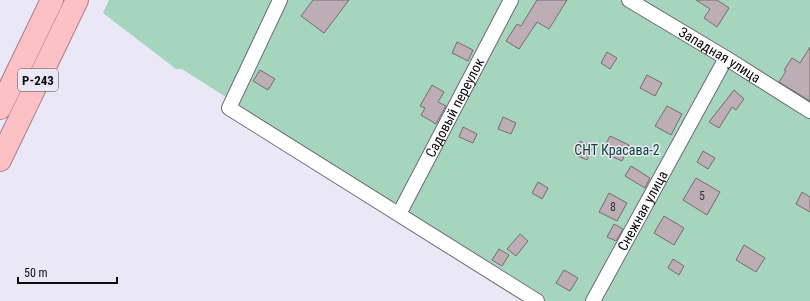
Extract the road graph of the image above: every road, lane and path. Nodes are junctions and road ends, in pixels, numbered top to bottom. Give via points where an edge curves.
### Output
1 (52, 0) edge
2 (77, 0) edge
3 (280, 0) edge
4 (510, 0) edge
5 (629, 0) edge
6 (726, 58) junction
7 (0, 108) edge
8 (810, 111) edge
9 (0, 160) edge
10 (398, 214) junction
11 (537, 301) edge
12 (593, 301) edge

1 - 7 highway, Р-243
2 - 9 highway, Р-243
3 - 10 street via 229,108
4 - 10 street, Садовый переулок
5 - 6 street, Западная улица
6 - 8 street, Западная улица
6 - 12 street, Снежная улица
10 - 11 street

